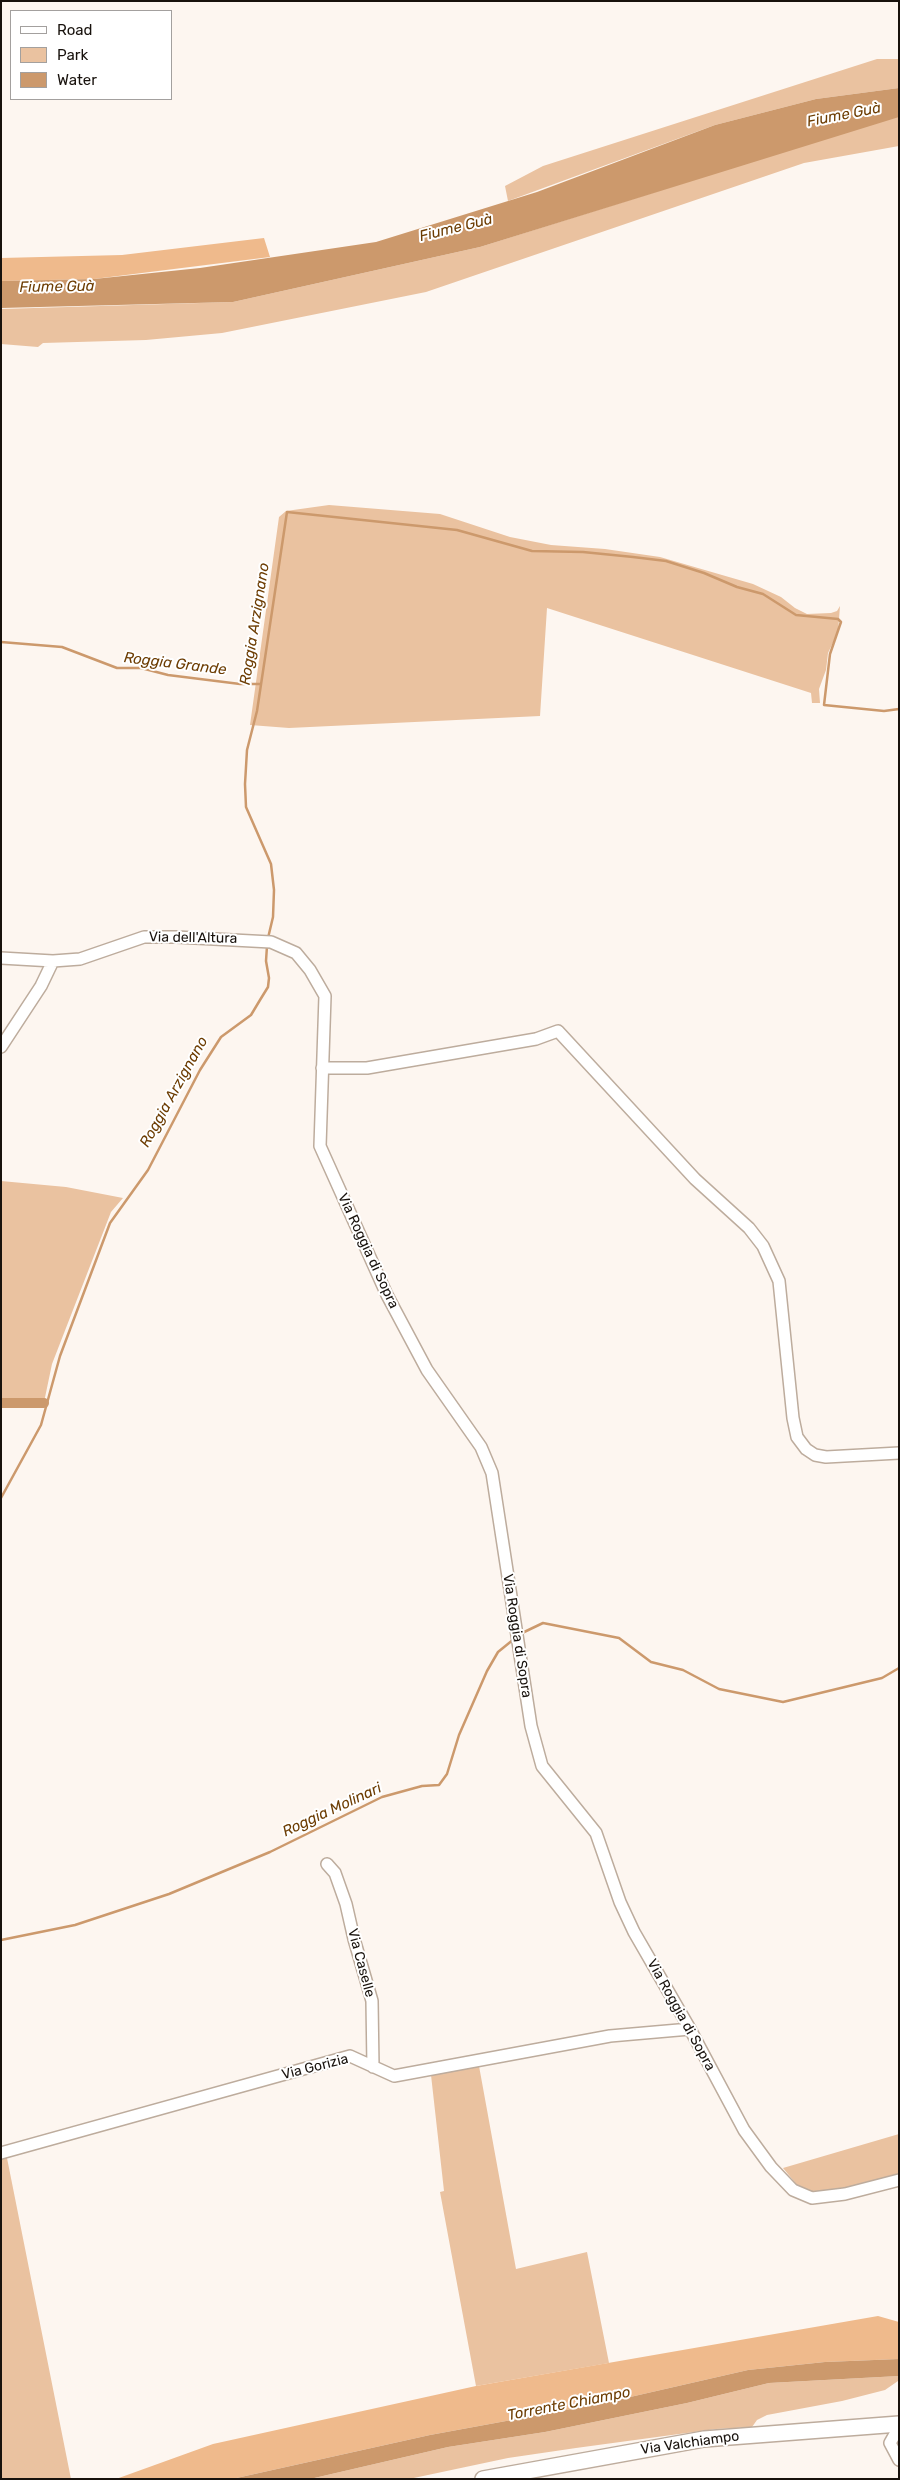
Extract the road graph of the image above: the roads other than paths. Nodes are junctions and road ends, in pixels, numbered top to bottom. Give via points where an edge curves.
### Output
1 (296, 952) joint
2 (1, 958) edge
3 (53, 961) junction
4 (1, 1047) edge
5 (322, 1068) junction
6 (899, 1453) edge
7 (327, 1864) dead end
8 (690, 2029) junction
9 (373, 2066) junction
10 (1, 2153) edge
11 (899, 2180) edge
12 (899, 2426) edge
13 (899, 2460) edge
14 (483, 2479) edge

1 - 3 street, Via dell'Altura via 272,942 144,937 80,959
1 - 5 street, Via Roggia di Sopra via 325,996
2 - 3 street, Via dell'Altura
3 - 4 street via 41,986
5 - 6 street via 367,1068 536,1039 558,1031 695,1179 749,1228 763,1246 779,1281 792,1418 797,1437 806,1449 826,1457
5 - 8 street, Via Roggia di Sopra via 320,1146 387,1295 427,1370 481,1448 492,1473 531,1726 542,1766 596,1834 634,1932
7 - 9 street, Via Caselle via 335,1873 346,1904 372,2001
8 - 9 street, Via Gorizia via 610,2036 394,2076
8 - 11 street, Via Roggia di Sopra via 744,2130 771,2167 794,2190 812,2198 845,2194
9 - 10 street, Via Gorizia via 350,2056
12 - 13 street via 890,2444
12 - 14 main road, Via Valchiampo via 704,2439

